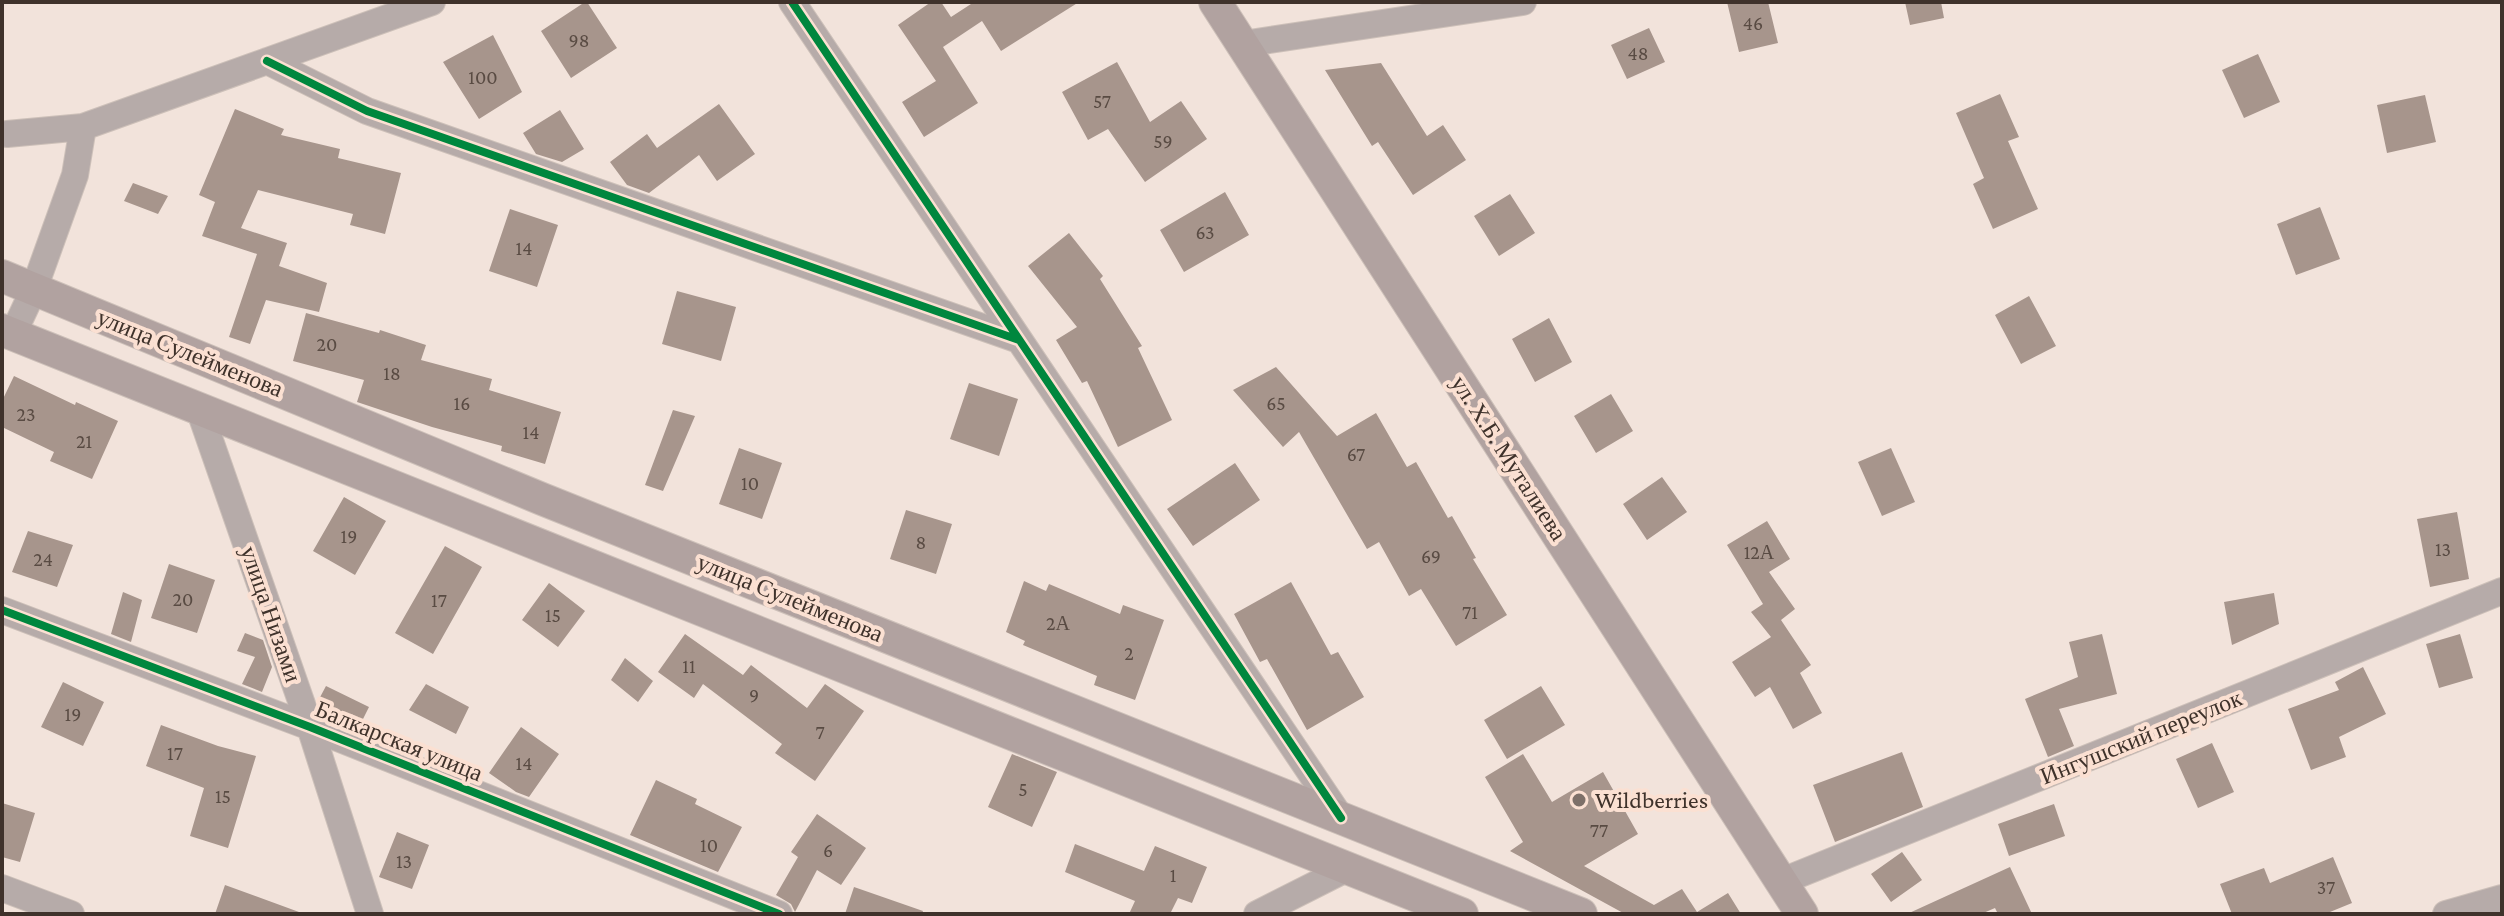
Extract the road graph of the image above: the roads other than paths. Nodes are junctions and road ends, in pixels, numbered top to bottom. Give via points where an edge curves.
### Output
1 (432, 2) edge
2 (792, 2) edge
3 (1215, 2) edge
4 (1523, 2) edge
5 (1243, 44) junction
6 (267, 61) junction
7 (83, 127) junction
8 (7, 134) dead end
9 (2, 276) edge
10 (34, 289) junction
11 (8, 332) edge
12 (1019, 340) junction
13 (198, 406) junction
14 (2502, 591) edge
15 (2, 610) edge
16 (310, 727) junction
17 (1341, 818) junction
18 (1348, 868) junction
19 (1780, 882) junction
20 (2, 888) edge
21 (2502, 898) edge
22 (71, 914) edge
23 (370, 914) edge
24 (779, 914) edge
25 (1257, 914) edge
26 (1462, 914) edge
27 (1581, 914) edge
28 (1802, 914) edge
29 (2446, 914) edge

1 - 6 street
2 - 12 street
3 - 5 main road, ул. Х.Б. Муталиева
4 - 5 street
5 - 19 main road, ул. Х.Б. Муталиева
6 - 7 street
6 - 12 street via 367,111
7 - 8 street
7 - 10 street via 75,175
9 - 10 main road, улица Сулейменова
10 - 11 street
10 - 17 main road, улица Сулейменова via 557,505
11 - 13 main road, улица Сулейменова
12 - 17 street
13 - 16 street, улица Низами
13 - 18 main road, улица Сулейменова
14 - 19 street, Ингушский переулок
15 - 16 street, Балкарская улица
16 - 23 street, улица Низами
16 - 24 street, Балкарская улица
17 - 27 main road, улица Сулейменова
18 - 25 street
18 - 26 main road, улица Сулейменова
19 - 28 main road, ул. Х.Б. Муталиева
20 - 22 street
21 - 29 street

